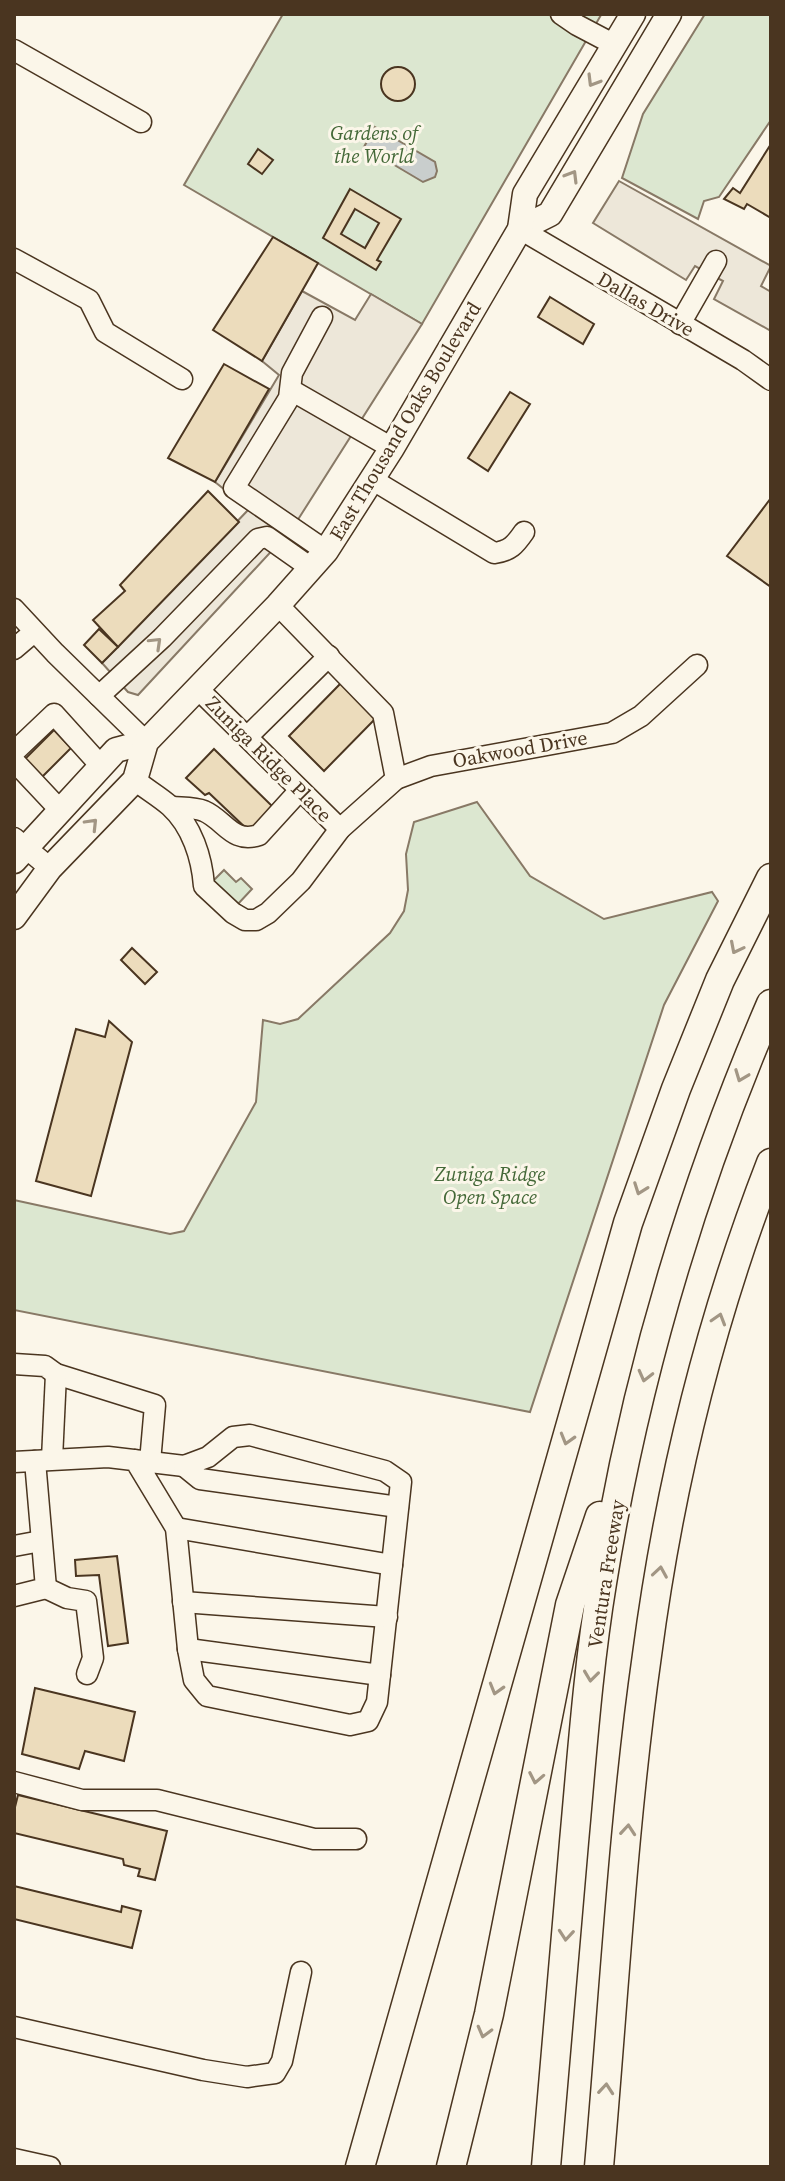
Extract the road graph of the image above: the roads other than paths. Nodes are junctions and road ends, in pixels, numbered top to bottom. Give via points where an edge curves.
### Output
1 (561, 14) edge
2 (633, 14) edge
3 (669, 14) edge
4 (615, 45) junction
5 (14, 50) edge
6 (141, 122) dead end
7 (520, 229) junction
8 (14, 259) edge
9 (716, 261) dead end
10 (322, 317) dead end
11 (680, 324) junction
12 (182, 379) dead end
13 (771, 380) edge
14 (291, 390) junction
15 (392, 448) junction
16 (373, 480) junction
17 (524, 532) dead end
18 (319, 559) junction
19 (278, 605) junction
20 (14, 609) edge
21 (34, 632) junction
22 (14, 649) edge
23 (329, 656) junction
24 (697, 665) dead end
25 (198, 689) junction
26 (99, 696) junction
27 (247, 737) junction
28 (146, 742) junction
29 (14, 752) edge
30 (14, 761) edge
31 (101, 766) junction
32 (396, 779) junction
33 (135, 780) junction
34 (300, 790) junction
35 (172, 807) junction
36 (60, 810) junction
37 (340, 829) junction
38 (18, 849) edge
39 (50, 868) junction
40 (771, 878) edge
41 (14, 917) edge
42 (771, 1004) edge
43 (771, 1163) edge
44 (14, 1364) edge
45 (56, 1374) junction
46 (631, 1433) junction
47 (34, 1461) edge
48 (143, 1461) junction
49 (184, 1466) junction
50 (398, 1507) junction
51 (176, 1528) junction
52 (41, 1541) junction
53 (14, 1546) edge
54 (392, 1565) junction
55 (46, 1588) junction
56 (14, 1596) edge
57 (183, 1602) junction
58 (387, 1617) junction
59 (188, 1649) junction
60 (87, 1674) dead end
61 (380, 1675) junction
62 (14, 1782) edge
63 (356, 1839) dead end
64 (301, 1972) dead end
65 (14, 2027) edge
66 (14, 2159) edge
67 (50, 2167) edge
68 (360, 2167) edge
69 (451, 2167) edge
70 (546, 2167) edge
71 (599, 2167) edge

1 - 4 street
2 - 4 main road, East Thousand Oaks Boulevard
7 -> 3 main road, East Thousand Oaks Boulevard via 550,214
4 -> 7 main road, East Thousand Oaks Boulevard via 525,194
5 - 6 street
7 - 11 street, Dallas Drive
7 - 15 main road, East Thousand Oaks Boulevard
8 - 12 street via 89,300 105,332
9 - 11 street
10 - 14 street via 292,373
11 - 13 street, Dallas Drive
14 - 15 street
14 - 18 street via 234,488
15 - 16 main road, East Thousand Oaks Boulevard
16 - 17 street via 494,553 515,545
16 - 18 main road, East Thousand Oaks Boulevard
18 - 19 main road, East Thousand Oaks Boulevard
26 -> 18 street via 258,539 267,537
19 - 23 street
19 - 25 main road, East Thousand Oaks Boulevard
20 - 21 street
21 - 22 street
21 - 26 street
23 - 27 street
23 - 32 street via 383,713
24 - 32 street, Oakwood Drive via 641,716 612,733 431,766
25 - 27 street, Zuniga Ridge Place
25 - 28 main road, East Thousand Oaks Boulevard
26 - 28 street
27 - 34 street, Zuniga Ridge Place
28 - 31 main road, East Thousand Oaks Boulevard via 116,750
28 - 33 main road, East Thousand Oaks Boulevard
29 - 31 street via 54,714
30 - 36 street
31 - 36 main road, East Thousand Oaks Boulevard
32 - 37 street, Oakwood Drive
33 - 35 street
39 -> 33 main road, East Thousand Oaks Boulevard
34 - 35 street via 259,835 249,838 236,836 195,808
34 - 37 street, Zuniga Ridge Place
35 - 37 street, Oakwood Drive via 196,845 204,886 245,920 268,913 301,881
36 - 38 main road, East Thousand Oaks Boulevard
38 - 39 street
39 - 41 main road, East Thousand Oaks Boulevard
40 -> 68 highway via 720,980 628,1223
42 -> 46 highway, Ventura Freeway via 711,1156
71 -> 43 highway via 630,1802 665,1539 697,1393 748,1221
44 - 45 street via 45,1366
45 - 47 street
45 - 48 street via 155,1405
46 -> 69 highway via 570,1605 489,2014
46 -> 70 highway, Ventura Freeway via 602,1584 584,1735
47 - 48 street
47 - 52 street
48 - 49 street
48 - 51 street
49 - 50 street via 200,1479
49 - 50 street via 208,1457 233,1437 250,1435 385,1471 401,1482
50 - 54 street
51 - 54 street
51 - 57 street
52 - 53 street
52 - 55 street
54 - 58 street
55 - 56 street
55 - 60 street via 86,1601 93,1658
57 - 58 street
57 - 59 street
58 - 61 street
59 - 61 street
59 - 61 street via 194,1680 207,1696 350,1725 368,1721
62 - 63 street via 95,1802 157,1800 314,1839
64 - 65 street via 275,2073 247,2077 203,2070
66 - 67 street

